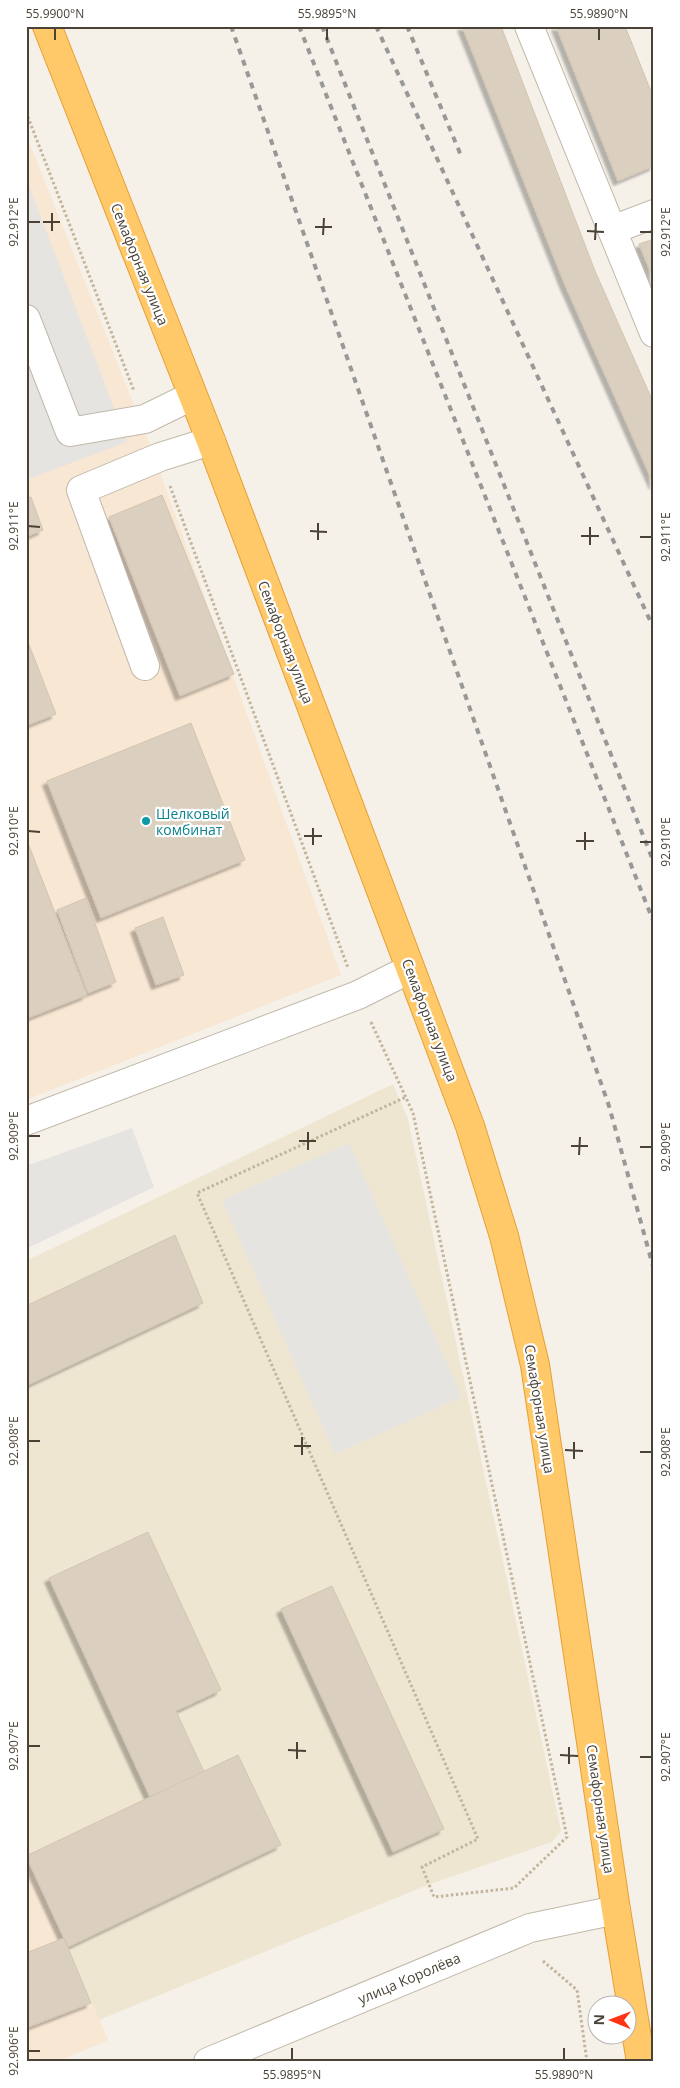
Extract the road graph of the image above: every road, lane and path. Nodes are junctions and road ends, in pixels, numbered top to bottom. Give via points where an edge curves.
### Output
1 (47, 26) edge
2 (529, 26) edge
3 (26, 112) edge
4 (654, 214) edge
5 (612, 230) junction
6 (26, 319) edge
7 (654, 333) edge
8 (192, 396) junction
9 (145, 419) junction
10 (210, 441) junction
11 (160, 457) junction
12 (145, 666) dead end
13 (410, 969) junction
14 (358, 995) junction
15 (406, 1097) junction
16 (28, 1116) edge
17 (616, 1910) junction
18 (543, 1961) dead end
19 (208, 2062) edge
20 (586, 2062) edge
21 (641, 2062) edge

1 - 8 highway, Семафорная улица
2 - 5 street
3 - 9 path
4 - 5 street
5 - 7 street
6 - 9 street via 70,432
8 - 9 street
8 - 10 highway, Семафорная улица
10 - 11 street
10 - 13 highway, Семафорная улица
11 - 12 street via 81,490
11 - 14 path
13 - 14 street
13 - 17 highway, Семафорная улица via 470,1126 504,1236 535,1365
14 - 15 path
14 - 16 street
15 - 15 path via 197,1193 478,1840 422,1867 434,1897 514,1888 568,1837 413,1113
17 - 19 street, улица Королёва via 530,1928
17 - 21 highway, Семафорная улица
18 - 20 path via 577,1990

